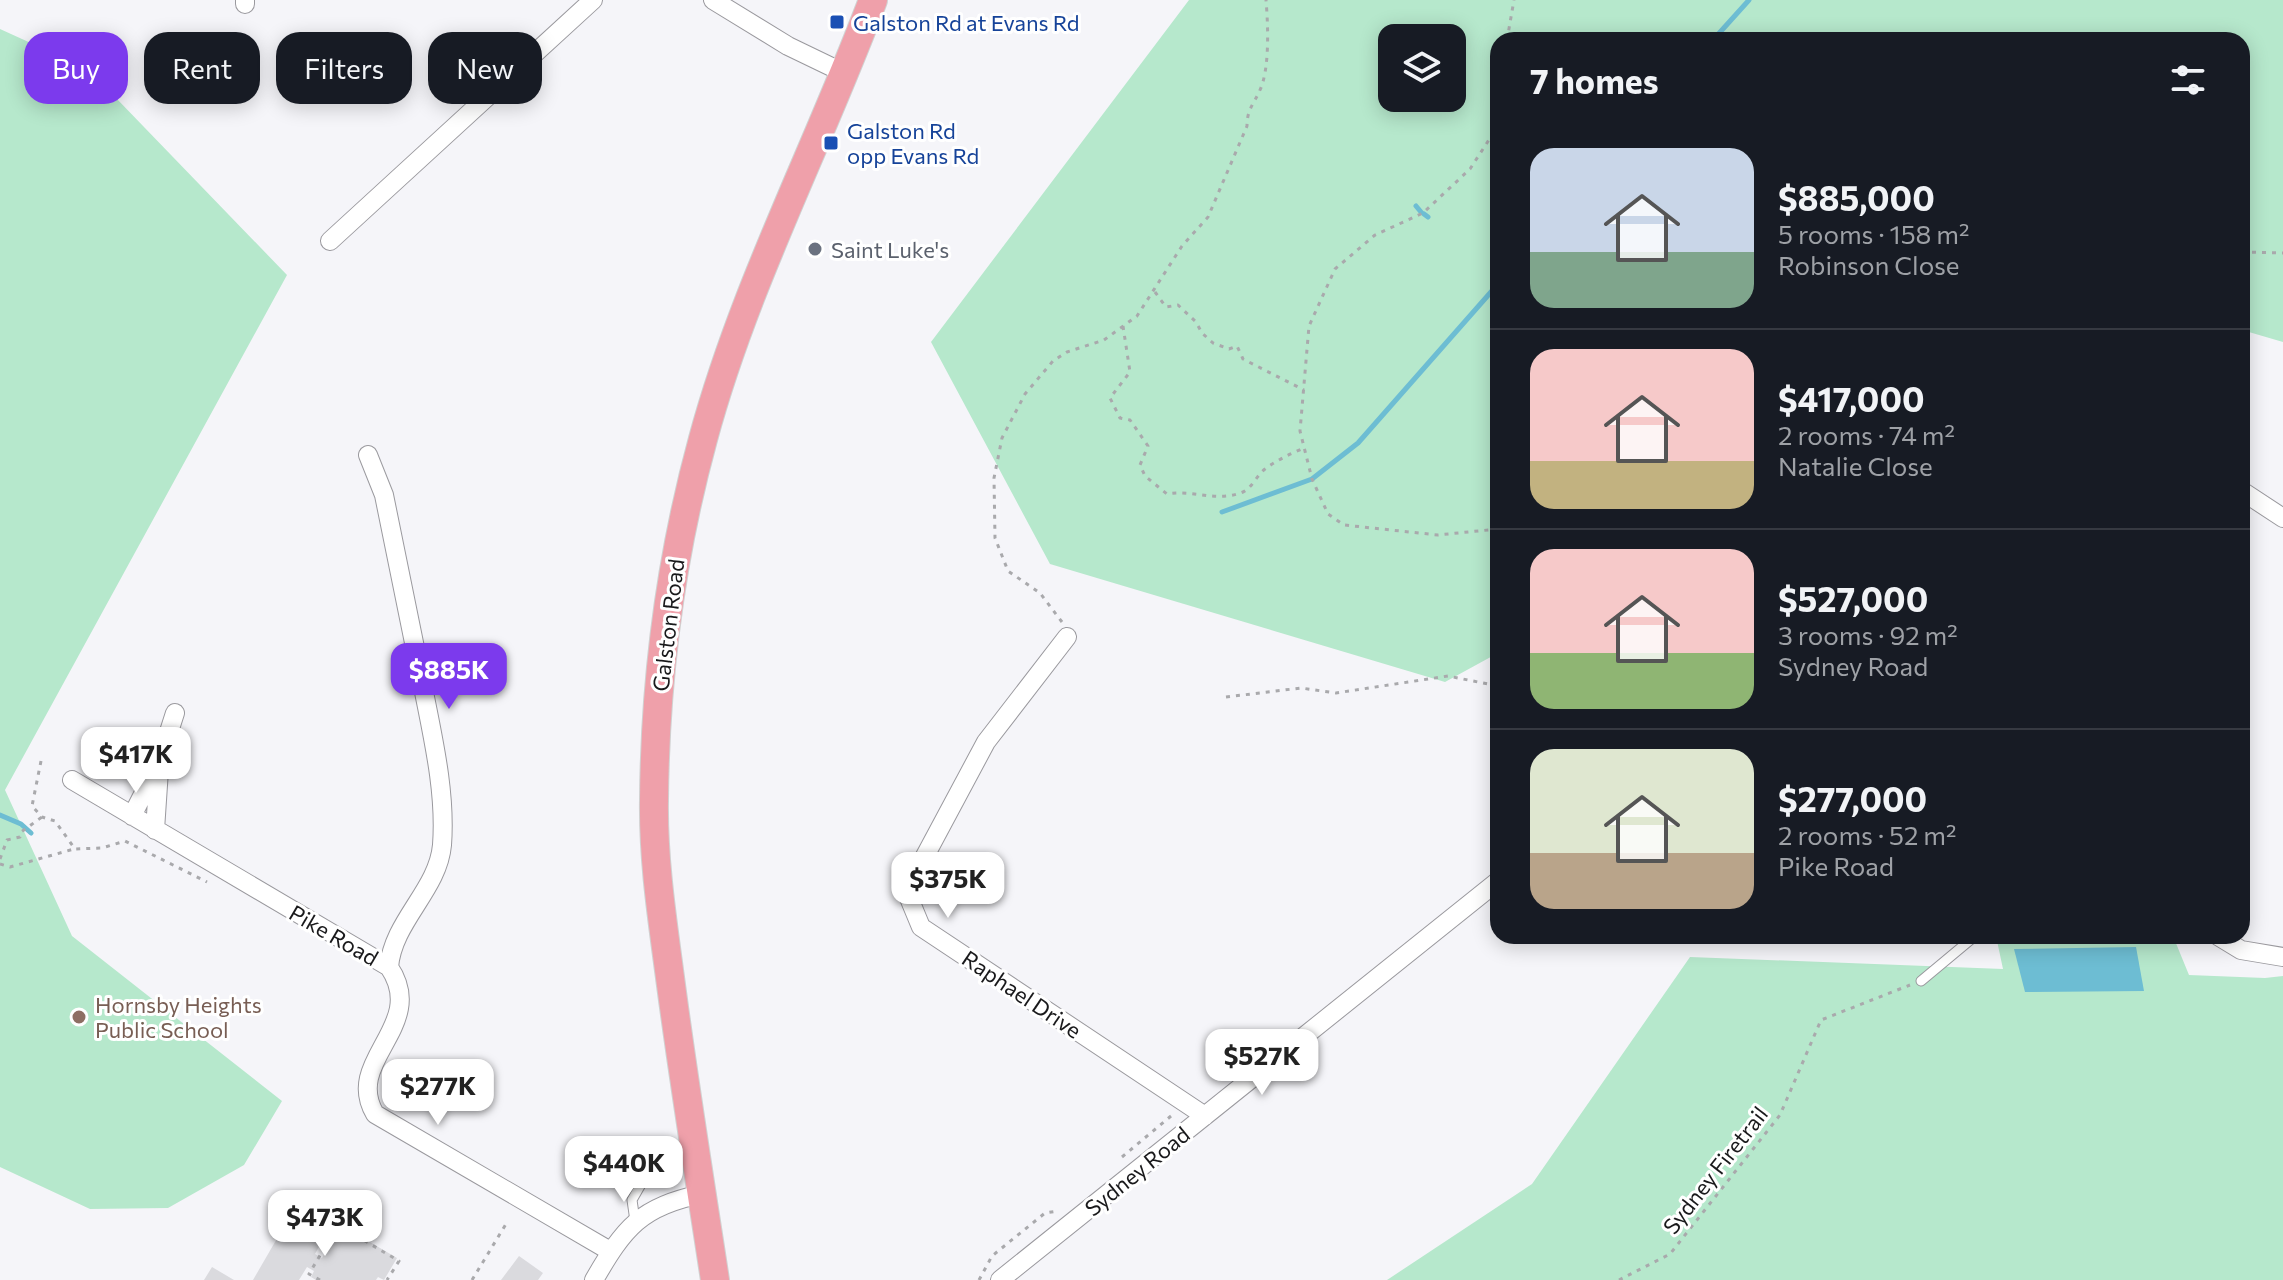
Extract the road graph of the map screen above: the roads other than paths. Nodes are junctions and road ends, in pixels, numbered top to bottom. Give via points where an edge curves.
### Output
1 (593, 0) edge
2 (713, 0) edge
3 (873, 0) edge
4 (844, 73) junction
5 (330, 241) dead end
6 (368, 455) dead end
7 (2250, 496) edge
8 (2283, 518) edge
9 (1067, 637) road end
10 (175, 713) dead end
11 (159, 763) junction
12 (72, 780) dead end
13 (132, 816) junction
14 (155, 830) junction
15 (1490, 887) edge
16 (1965, 944) edge
17 (2231, 944) edge
18 (2283, 957) edge
19 (389, 967) junction
20 (1921, 981) road end
21 (1205, 1116) junction
22 (663, 1146) dead end
23 (702, 1194) junction
24 (635, 1221) junction
25 (610, 1251) junction
26 (594, 1280) edge
27 (715, 1280) edge
28 (1000, 1280) edge

1 - 5 street
2 - 4 street
3 - 4 main road, Galston Road
4 - 23 main road, Galston Road via 772,241 704,436 677,553 667,627 658,704 655,841
6 - 19 street via 384,495 433,741 442,825 437,865 391,948
7 - 8 street
9 - 21 street, Raphael Drive via 986,742 917,871 909,898 921,927
10 - 11 street
11 - 13 street
11 - 14 street
12 - 13 street, Pike Road
13 - 14 street, Pike Road
14 - 19 street, Pike Road
15 - 21 street, Sydney Road
16 - 20 lane
17 - 18 street
19 - 25 street, Pike Road via 400,989 399,1016 367,1080 365,1093 375,1114
21 - 28 street, Sydney Road
22 - 24 lane via 632,1200
23 - 24 street via 671,1200
23 - 27 main road, Galston Road
24 - 25 street
25 - 26 street

